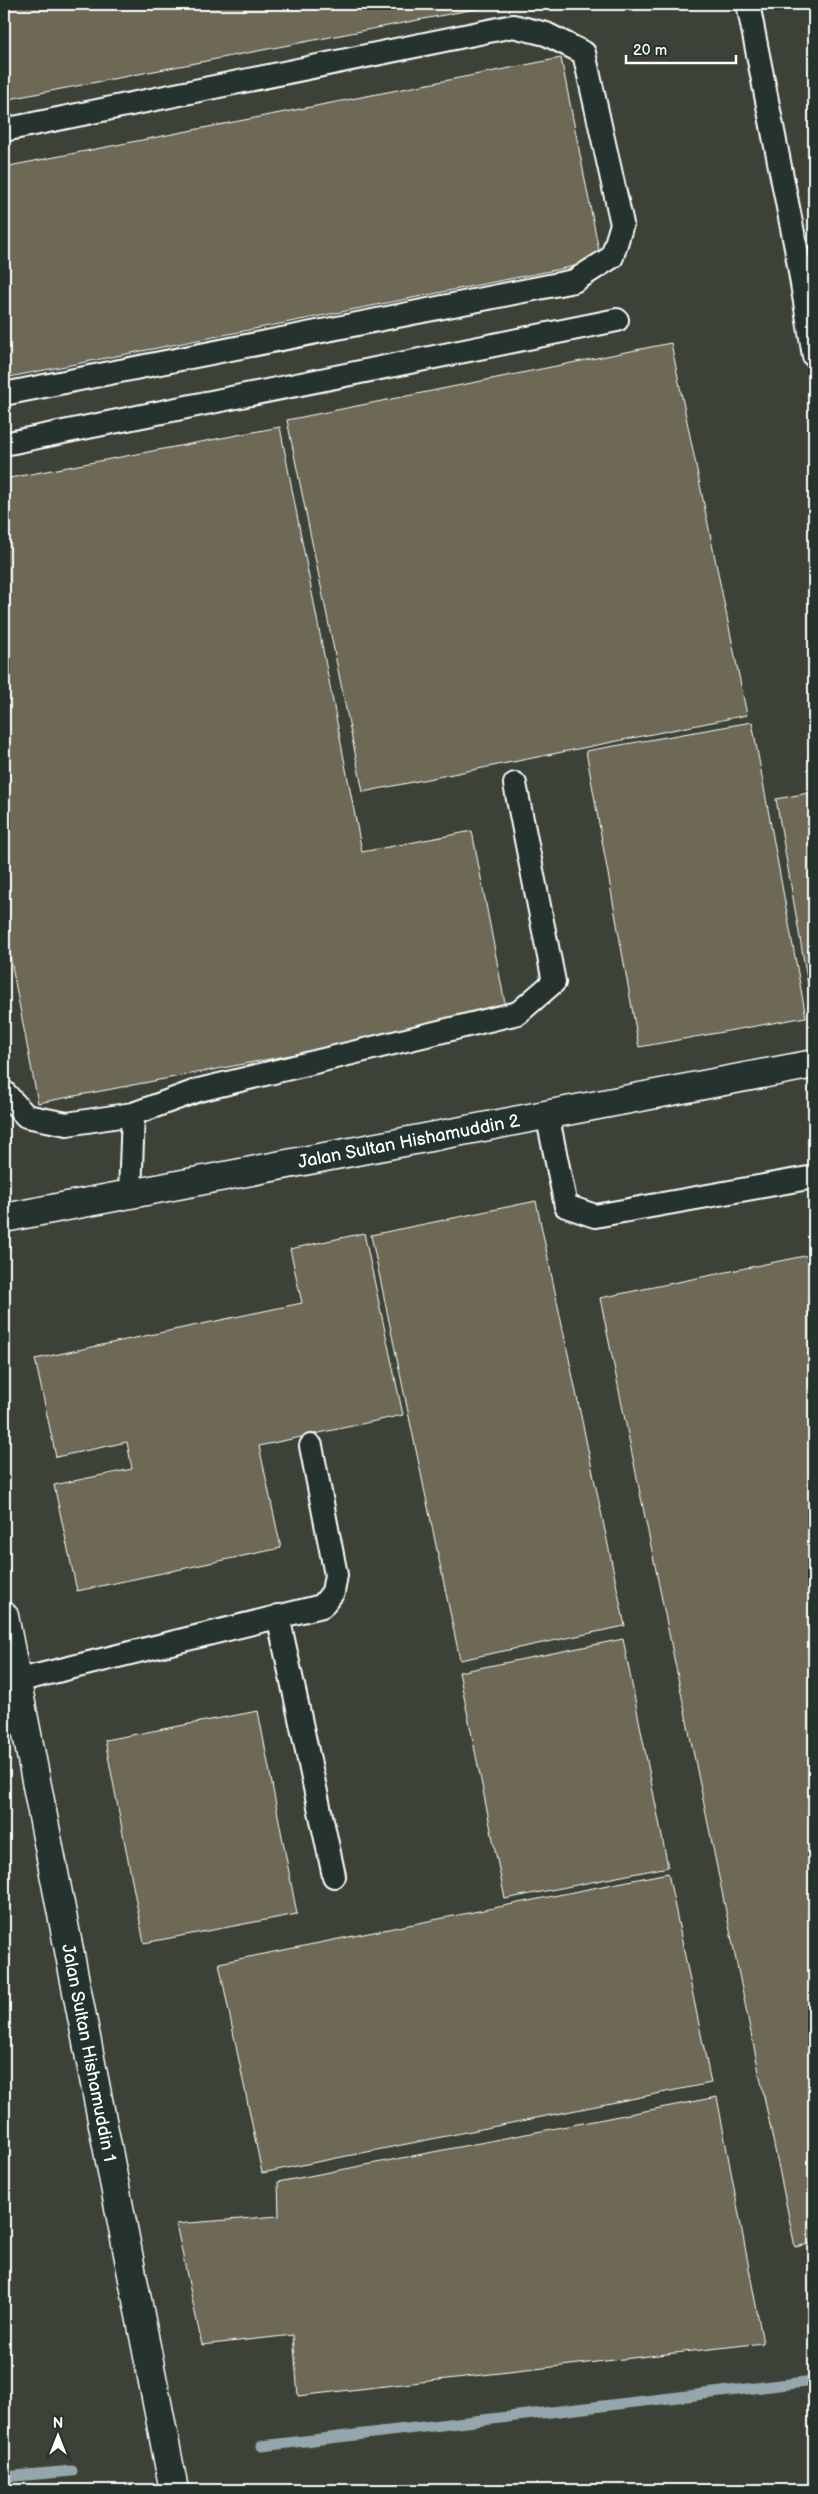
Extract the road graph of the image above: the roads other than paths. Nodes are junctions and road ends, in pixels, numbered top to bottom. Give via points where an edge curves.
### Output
1 (748, 4) edge
2 (4, 130) edge
3 (617, 320) dead end
4 (814, 356) edge
5 (4, 394) edge
6 (4, 444) edge
7 (515, 784) dead end
8 (814, 1064) edge
9 (4, 1092) edge
10 (133, 1114) junction
11 (547, 1114) junction
12 (814, 1177) edge
13 (130, 1194) junction
14 (4, 1218) edge
15 (311, 1446) dead end
16 (4, 1616) edge
17 (278, 1616) junction
18 (16, 1681) junction
19 (334, 1876) dead end
20 (174, 2490) edge

1 - 4 lane
2 - 5 lane via 513,26 546,34 584,54 622,224 612,257 574,281
3 - 6 lane
7 - 10 lane via 554,982 518,1013 199,1090
8 - 11 street, Jalan Sultan Hishamuddin 2
9 - 10 lane via 26,1116 67,1124
10 - 13 lane
11 - 12 lane via 566,1206 595,1216
11 - 13 street, Jalan Sultan Hishamuddin 2
13 - 14 street, Jalan Sultan Hishamuddin 2
15 - 17 lane via 336,1575 333,1592 322,1606
16 - 18 street, Jalan Sultan Hishamuddin 1
17 - 18 lane
17 - 19 lane
18 - 20 street, Jalan Sultan Hishamuddin 1

